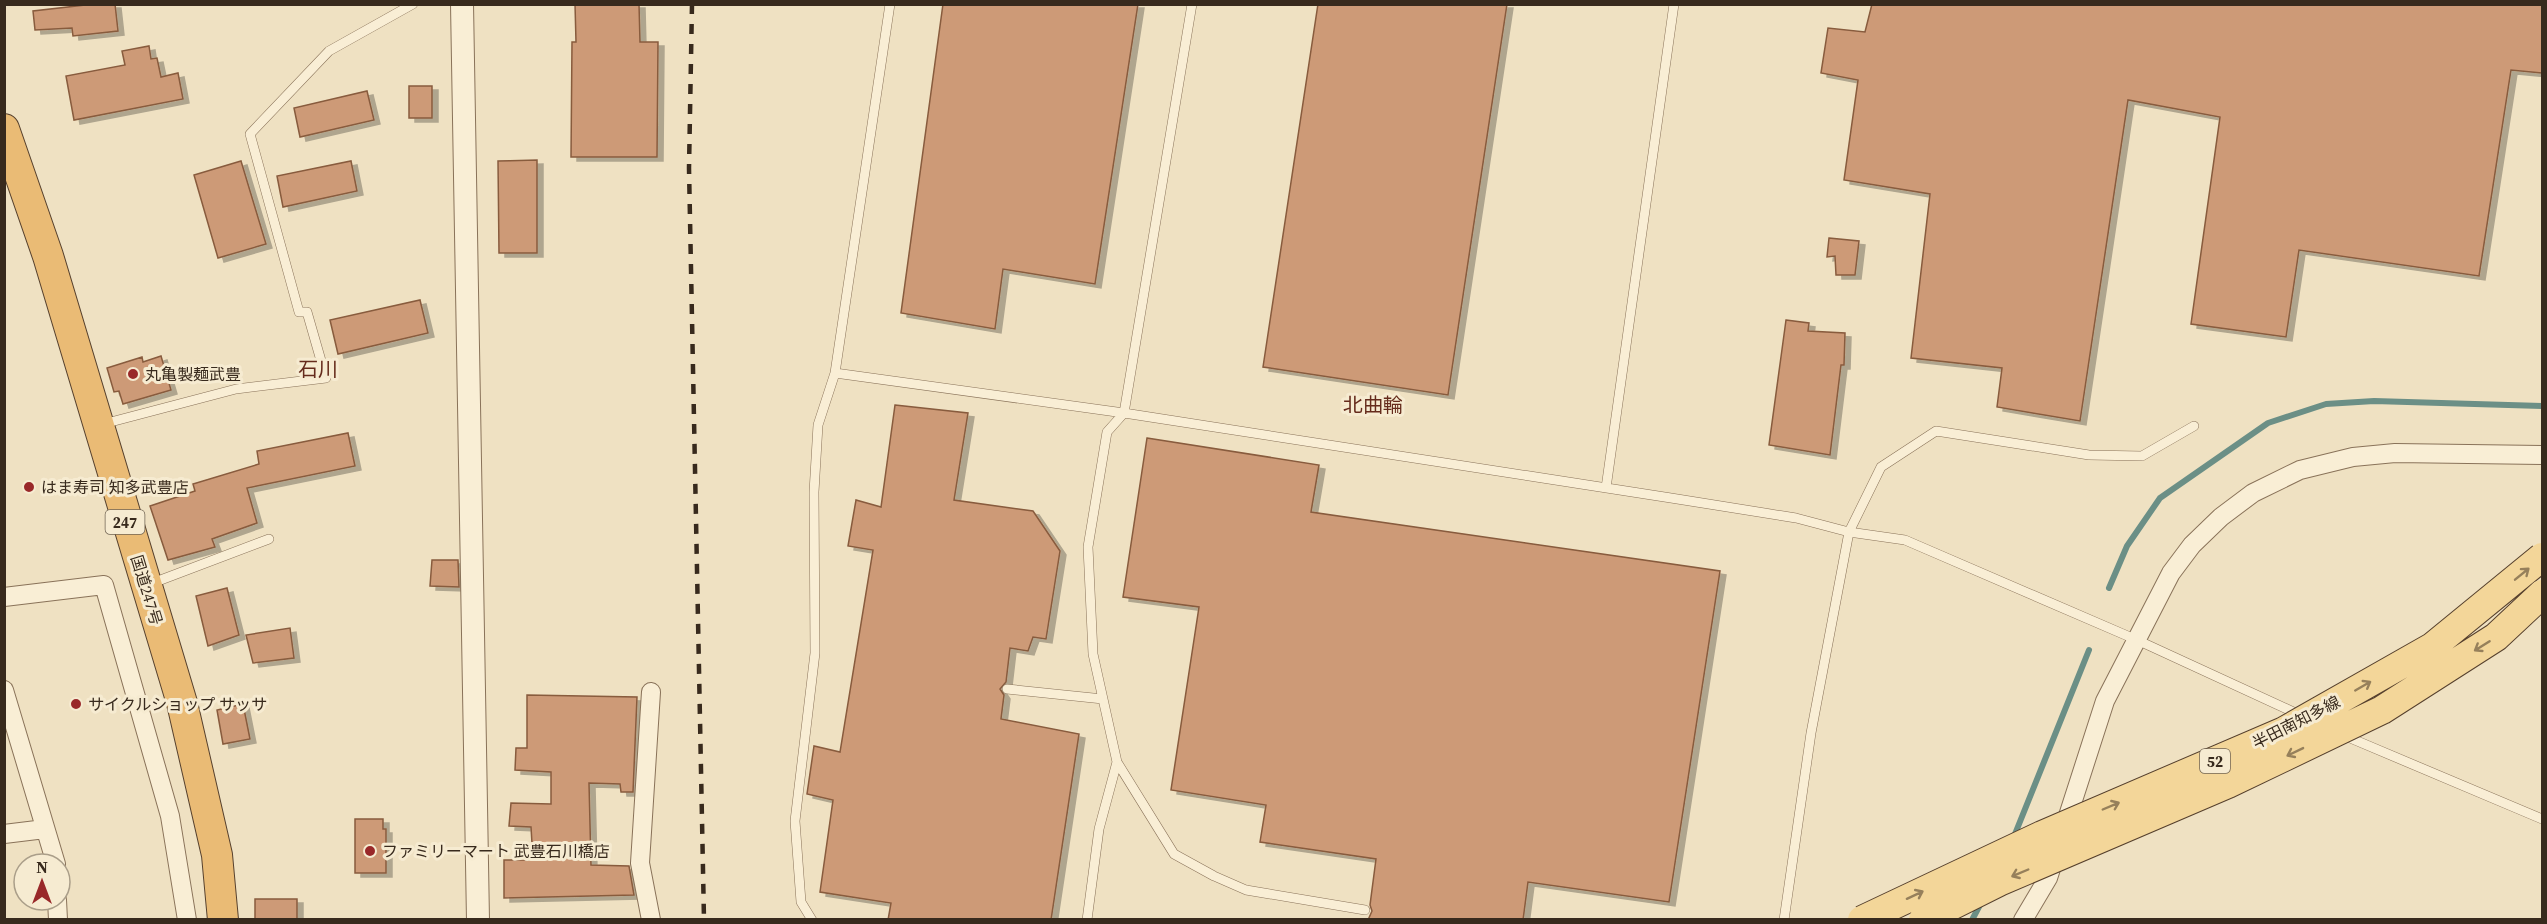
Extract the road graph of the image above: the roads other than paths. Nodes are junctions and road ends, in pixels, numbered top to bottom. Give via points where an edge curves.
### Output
1 (413, 4) edge
2 (462, 4) edge
3 (890, 4) edge
4 (1192, 4) edge
5 (1674, 4) edge
6 (4, 129) edge
7 (835, 373) junction
8 (1124, 413) junction
9 (98, 426) junction
10 (2194, 426) dead end
11 (2542, 455) edge
12 (1606, 489) junction
13 (1849, 532) junction
14 (269, 539) dead end
15 (2542, 557) edge
16 (145, 585) junction
17 (2542, 594) edge
18 (4, 597) edge
19 (2137, 640) junction
20 (1006, 689) dead end
21 (4, 690) edge
22 (651, 692) dead end
23 (1103, 699) junction
24 (8, 713) edge
25 (1117, 762) junction
26 (2542, 819) edge
27 (45, 829) junction
28 (4, 834) edge
29 (52, 852) edge
30 (1365, 910) dead end
31 (187, 920) edge
32 (223, 920) edge
33 (478, 920) edge
34 (651, 920) edge
35 (812, 920) edge
36 (1087, 920) edge
37 (1784, 920) edge
38 (1862, 920) edge
39 (1923, 920) edge
40 (2022, 920) edge

1 - 9 lane via 329,51 250,134 299,312 308,312 326,378 236,389
2 - 33 street
3 - 7 lane
4 - 8 lane
5 - 12 lane
6 - 9 highway, 国道247号 / 247 via 48,256
7 - 8 lane
7 - 35 lane via 818,425 814,492 815,653 795,821 801,902
8 - 12 lane
8 - 23 lane via 1107,432 1088,547 1093,654
9 - 16 highway, 国道247号 / 247
10 - 13 lane via 2142,456 2089,455 1936,431 1881,466
11 - 19 street via 2395,453 2353,457 2300,470 2253,493 2192,545 2171,573
12 - 13 lane via 1796,518
13 - 19 lane via 1905,540
13 - 37 lane via 1811,733
14 - 16 lane
38 -> 15 main road, 半田南知多線 / 52, bridge via 2042,835 2284,731 2432,647
16 - 32 highway, 国道247号 / 247 via 182,704 212,832
17 -> 39 main road, 半田南知多線 / 52, bridge via 2496,637 2382,710 2228,784 1999,882
18 - 31 street via 104,585 170,816
19 - 26 lane via 2376,750
19 - 40 street via 2105,701 2048,878
20 - 23 lane
21 - 24 street
22 - 34 street via 640,863
23 - 25 lane
24 - 27 street
25 - 30 lane via 1174,854 1246,890
25 - 36 lane via 1099,829
27 - 28 street
27 - 29 street

